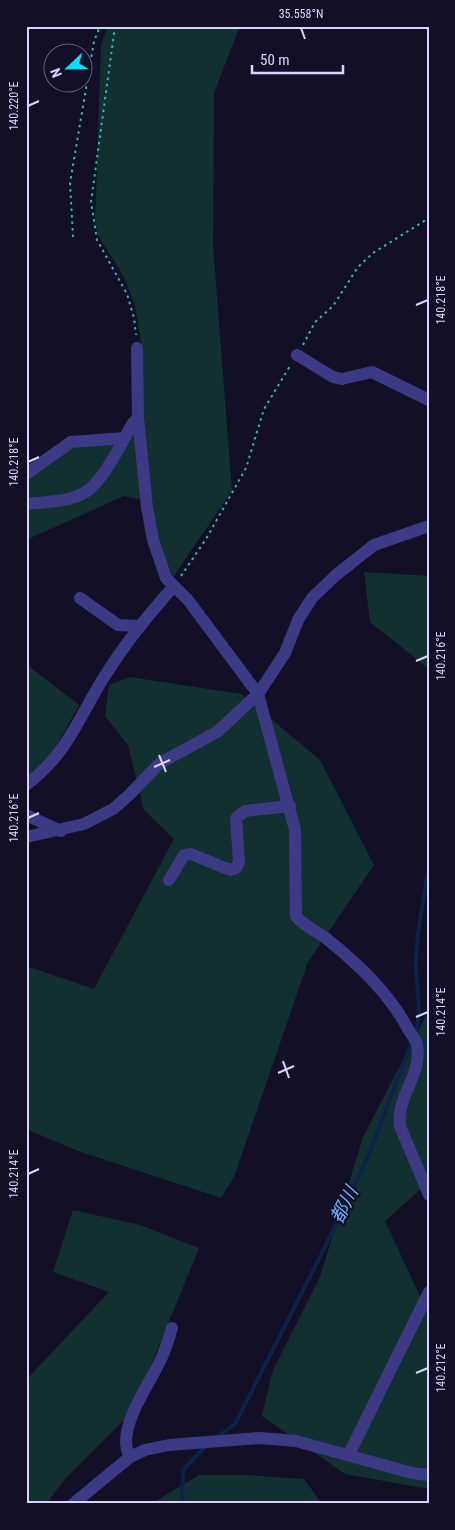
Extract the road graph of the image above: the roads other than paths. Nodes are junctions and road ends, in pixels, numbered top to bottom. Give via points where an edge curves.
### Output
1 (137, 348) road end
2 (297, 355) road end
3 (429, 400) edge
4 (138, 418) junction
5 (124, 438) junction
6 (26, 474) edge
7 (26, 504) edge
8 (429, 526) edge
9 (174, 586) junction
10 (80, 598) dead end
11 (139, 626) junction
12 (258, 694) junction
13 (26, 785) edge
14 (290, 806) junction
15 (26, 815) edge
16 (61, 831) junction
17 (26, 837) edge
18 (169, 880) dead end
19 (429, 1195) edge
20 (429, 1292) edge
21 (172, 1328) dead end
22 (349, 1454) junction
23 (130, 1457) junction
24 (429, 1475) edge
25 (73, 1504) edge

1 - 4 street
2 - 3 street via 333,377 342,379 372,372
4 - 5 street
4 - 9 street via 153,540 166,578
5 - 6 street via 71,442
5 - 7 street via 108,467 86,492 74,497
8 - 12 street via 374,545 312,598 298,620 285,653
9 - 11 street
9 - 12 street
10 - 11 street via 118,626
11 - 13 street via 105,674 64,747 51,764
12 - 14 street via 265,728
12 - 16 street via 212,736 160,762 113,809 84,824
14 - 18 street via 245,811 236,818 239,862 236,868 230,870 184,854
14 - 19 street via 295,830 296,916 372,979 399,1012 418,1045 411,1086 401,1102 399,1114 400,1126
15 - 16 street
16 - 17 street
20 - 22 street
21 - 23 street via 162,1357 129,1421 125,1449
22 - 23 street via 296,1441 259,1438 169,1445
22 - 24 street via 412,1474
23 - 25 street

